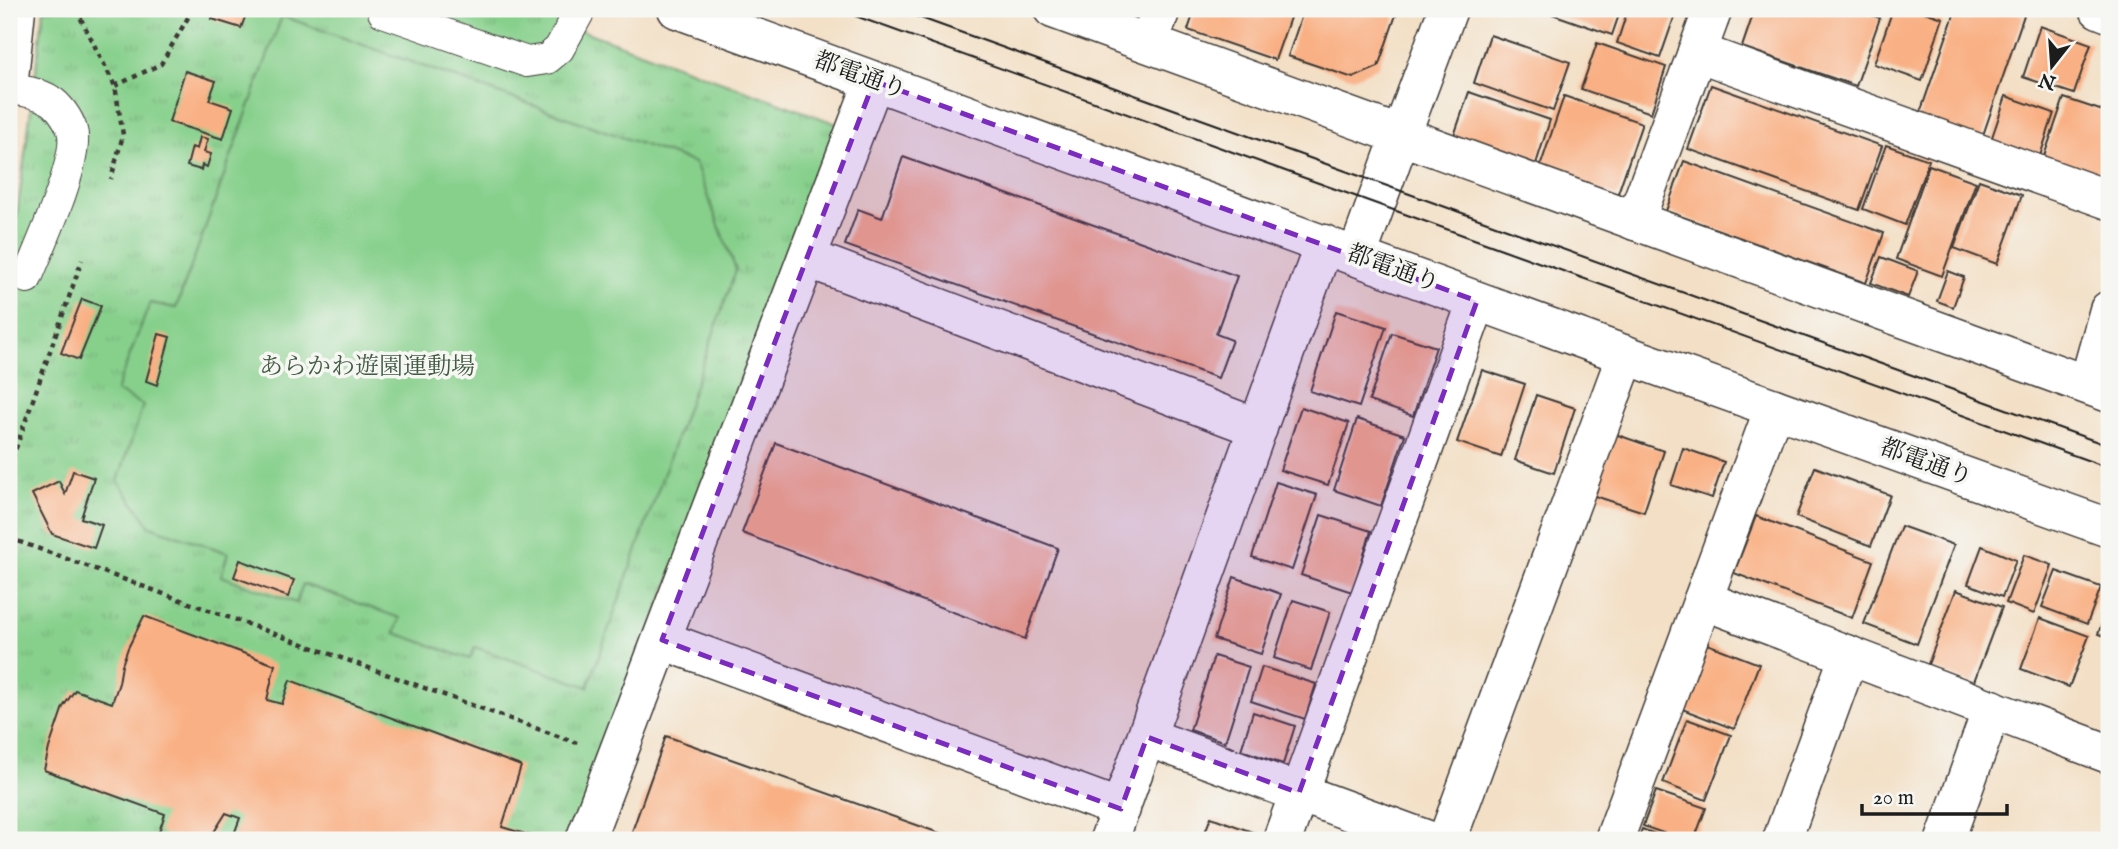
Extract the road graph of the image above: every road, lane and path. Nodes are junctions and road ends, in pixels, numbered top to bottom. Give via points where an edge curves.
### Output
1 (16, 9) edge
2 (193, 9) edge
3 (581, 9) edge
4 (677, 9) edge
5 (1053, 9) edge
6 (1448, 9) edge
7 (1713, 9) edge
8 (2099, 9) edge
9 (383, 12) dead end
10 (2109, 12) edge
11 (1155, 26) edge
12 (1697, 52) junction
13 (9, 78) edge
14 (874, 81) junction
15 (115, 86) dead end
16 (9, 89) edge
17 (1401, 135) junction
18 (2109, 200) edge
19 (1635, 221) junction
20 (1340, 250) junction
21 (807, 258) junction
22 (27, 278) dead end
23 (1478, 301) junction
24 (2109, 310) edge
25 (1626, 355) junction
26 (2098, 389) edge
27 (1774, 408) junction
28 (1258, 428) junction
29 (2109, 528) edge
30 (9, 538) edge
31 (1703, 600) junction
32 (662, 640) junction
33 (1849, 655) junction
34 (1992, 709) junction
35 (1147, 737) junction
36 (2109, 754) edge
37 (617, 757) junction
38 (1299, 793) junction
39 (1115, 824) edge
40 (585, 840) edge
41 (1282, 840) edge
42 (1428, 840) edge
43 (1447, 840) edge
44 (1614, 840) edge
45 (1782, 840) edge
46 (1945, 840) edge

1 - 13 street
2 - 15 path via 162,64
3 - 9 lane via 559,49 547,59 527,62
4 - 14 street, 都電通り
5 - 11 street
6 - 17 street
7 - 12 street
8 - 10 street
11 - 17 street
12 - 18 street
12 - 19 street
14 - 20 street, 都電通り
14 - 21 street
16 - 22 lane via 52,100 72,131 68,169
17 - 19 street
17 - 20 street
19 - 26 street
20 - 23 street, 都電通り
20 - 28 street
21 - 28 street
21 - 32 street
23 - 25 street, 都電通り
23 - 38 street
24 - 26 street
25 - 27 street, 都電通り
25 - 43 street
27 - 29 street, 都電通り
27 - 31 street
28 - 35 street
30 - 37 path
31 - 33 street
31 - 44 street
32 - 37 street
32 - 39 street
33 - 34 street
33 - 45 street
34 - 36 street
34 - 46 street
35 - 38 street
35 - 39 street
37 - 40 street
38 - 41 street
38 - 42 street

